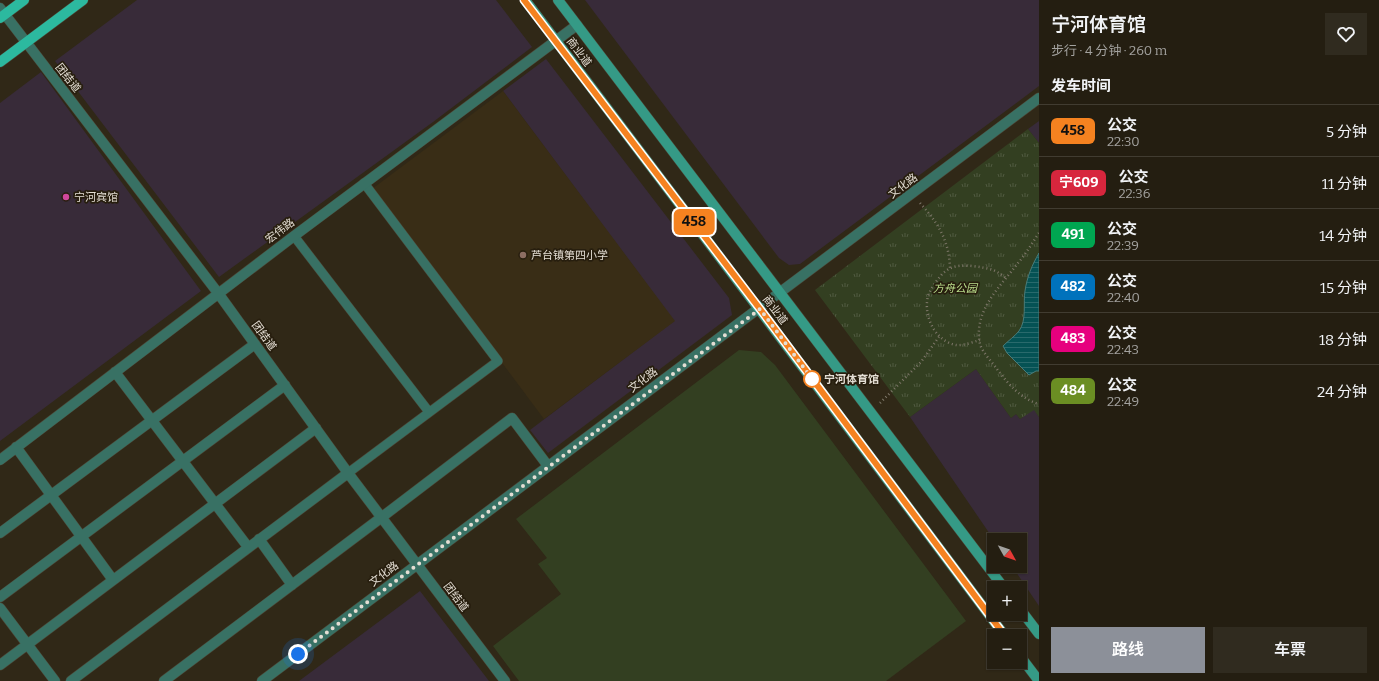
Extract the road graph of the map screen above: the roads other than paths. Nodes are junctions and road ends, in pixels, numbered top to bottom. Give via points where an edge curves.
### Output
1 (24, 0) edge
2 (83, 0) edge
3 (524, 0) edge
4 (558, 0) edge
5 (2, 14) edge
6 (577, 25) junction
7 (556, 40) junction
8 (26, 42) junction
9 (0, 62) edge
10 (1039, 98) edge
11 (364, 183) junction
12 (294, 236) junction
13 (781, 292) junction
14 (218, 293) junction
15 (760, 309) junction
16 (255, 344) junction
17 (115, 372) junction
18 (285, 385) junction
19 (429, 412) junction
20 (152, 420) junction
21 (316, 428) junction
22 (16, 447) junction
23 (0, 460) edge
24 (183, 461) junction
25 (548, 466) junction
26 (348, 472) junction
27 (51, 495) junction
28 (215, 504) junction
29 (382, 518) junction
30 (0, 533) edge
31 (82, 536) junction
32 (259, 539) junction
33 (248, 547) junction
34 (417, 564) junction
35 (113, 580) junction
36 (999, 581) edge
37 (292, 585) junction
38 (0, 597) edge
39 (0, 608) edge
40 (1027, 618) edge
41 (1000, 629) edge
42 (1039, 634) edge
43 (27, 644) junction
44 (0, 665) edge
45 (1027, 665) edge
46 (55, 681) edge
47 (71, 681) edge
48 (164, 681) edge
49 (262, 681) edge
50 (505, 681) edge
51 (1039, 681) edge

1 - 5 main road
2 - 8 main road
3 - 7 main road, 商业道
4 - 6 main road, 商业道
5 - 8 street, 团结道
6 - 7 street, 宏伟路
6 - 13 main road, 商业道
7 - 11 street, 宏伟路
7 - 15 main road, 商业道
8 - 9 main road
8 - 14 street, 团结道
10 - 13 street, 文化路
11 - 12 street, 宏伟路
11 - 19 lane via 498,361
12 - 14 street, 宏伟路
12 - 19 lane
13 - 15 street, 文化路
13 - 36 main road, 商业道
14 - 16 street, 团结道
14 - 17 street, 宏伟路
15 - 25 street, 文化路
15 - 41 main road, 商业道
16 - 18 street, 团结道
16 - 20 street
17 - 20 street
17 - 22 street, 宏伟路
18 - 21 street, 团结道
18 - 24 street
19 - 26 lane
20 - 24 street
20 - 27 street
21 - 26 street, 团结道
21 - 28 street
22 - 23 street, 宏伟路
22 - 27 street
24 - 28 street
24 - 31 street
25 - 29 street via 512,418
25 - 34 street, 文化路
26 - 29 street, 团结道
26 - 32 street
27 - 30 street
27 - 31 street
28 - 33 street
28 - 35 street
29 - 34 street, 团结道
29 - 37 street
31 - 35 street
31 - 38 street
32 - 33 street
32 - 37 street
33 - 47 street
34 - 49 street, 文化路
34 - 50 street, 团结道
35 - 43 street
37 - 48 street
39 - 43 street
40 - 42 main road
43 - 44 street
43 - 46 street
45 - 51 main road

